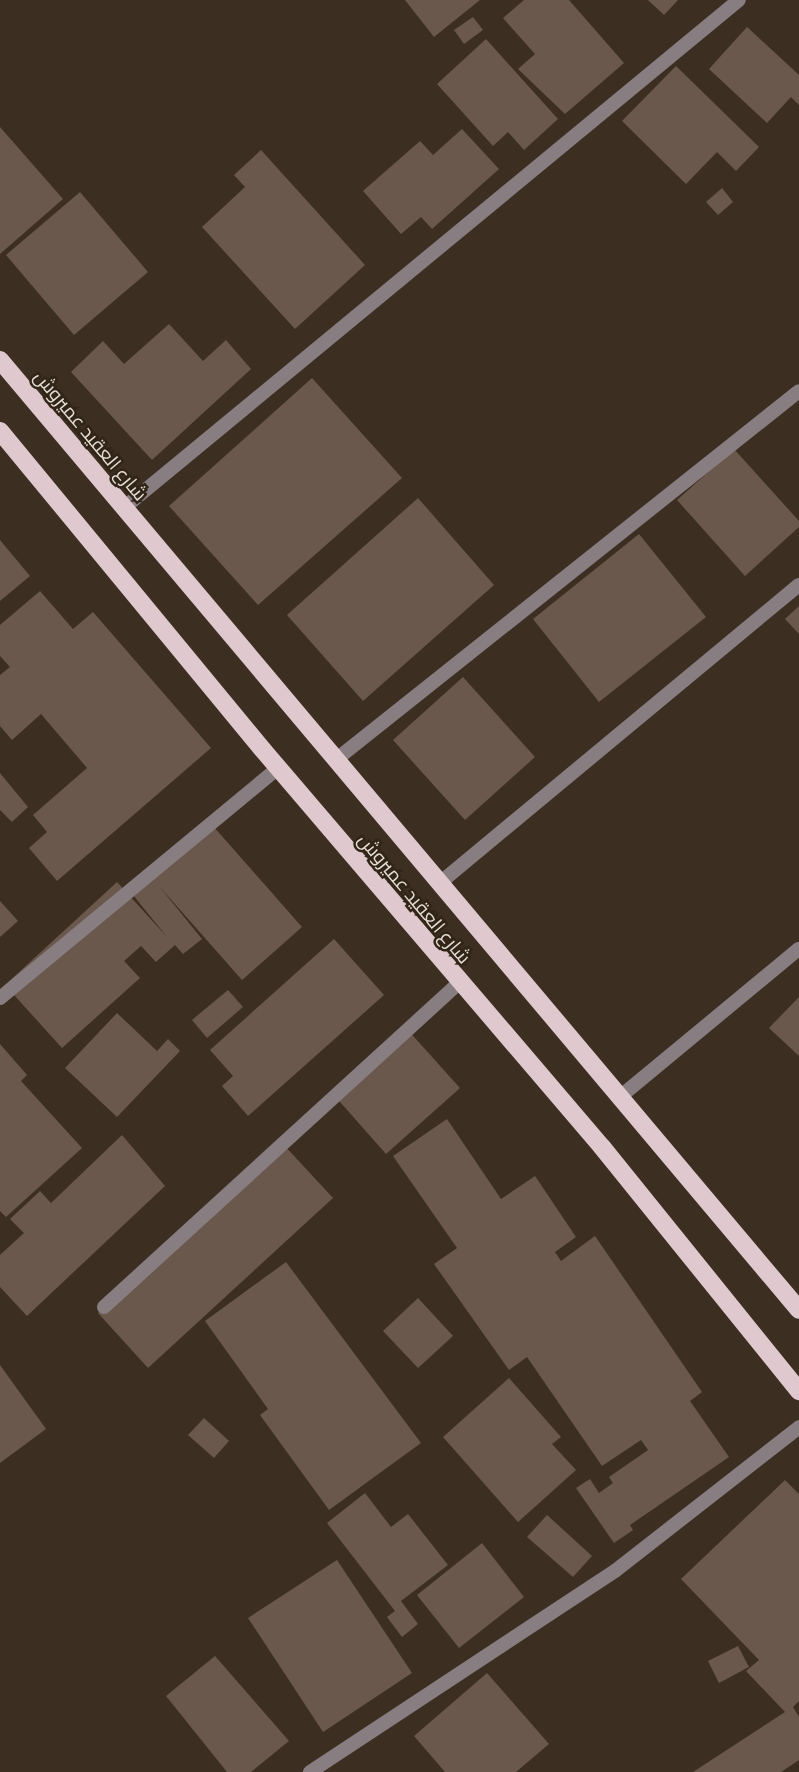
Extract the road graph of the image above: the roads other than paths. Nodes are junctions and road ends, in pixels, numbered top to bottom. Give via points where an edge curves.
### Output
1 (739, 0) edge
2 (0, 360) edge
3 (799, 391) edge
4 (0, 431) edge
5 (125, 507) junction
6 (799, 586) edge
7 (338, 758) junction
8 (278, 768) junction
9 (441, 882) junction
10 (799, 949) edge
11 (459, 983) junction
12 (0, 998) edge
13 (621, 1096) junction
14 (104, 1307) dead end
15 (799, 1310) edge
16 (799, 1391) edge
17 (799, 1427) edge
18 (310, 1772) edge

1 - 5 street
2 - 5 main road, شارع العقيد عميروش
3 - 7 street
4 - 8 main road, شارع العقيد عميروش
5 - 7 main road, شارع العقيد عميروش
6 - 9 street
7 - 9 main road, شارع العقيد عميروش
8 - 11 main road, شارع العقيد عميروش
8 - 12 street
9 - 13 main road, شارع العقيد عميروش
10 - 13 street
11 - 14 street
11 - 16 main road, شارع العقيد عميروش via 602,1147
13 - 15 main road, شارع العقيد عميروش
17 - 18 street via 615,1571

